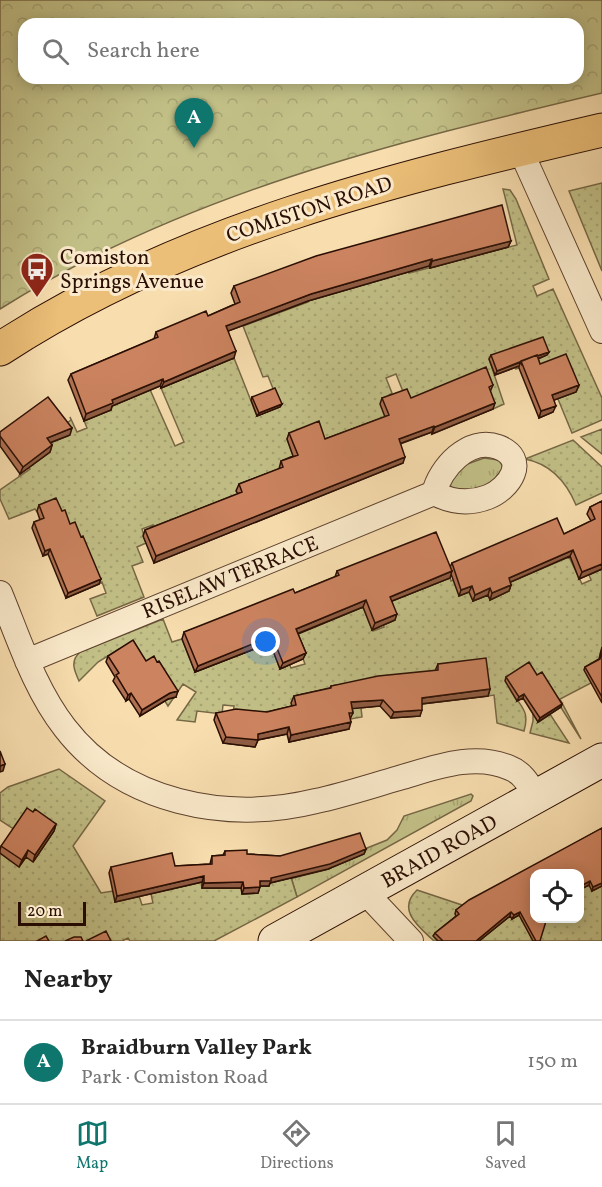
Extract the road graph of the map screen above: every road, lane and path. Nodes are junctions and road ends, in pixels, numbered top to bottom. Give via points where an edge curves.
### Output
1 (602, 130) edge
2 (520, 149) junction
3 (602, 331) edge
4 (0, 349) edge
5 (434, 493) dead end
6 (0, 593) edge
7 (27, 661) junction
8 (602, 760) edge
9 (537, 797) junction
10 (365, 892) junction
11 (274, 941) edge
12 (411, 941) edge

1 - 2 main road, COMISTON ROAD
2 - 3 street
2 - 4 main road, COMISTON ROAD via 342,197 212,240 100,291
5 - 7 street, RISELAW TERRACE
6 - 7 street
7 - 9 street via 44,697 90,754 135,785 173,801 223,809 284,807 315,802 447,764 474,761 516,771
8 - 9 street, BRAID ROAD
9 - 10 street, BRAID ROAD
10 - 11 street, BRAID ROAD
10 - 12 street

